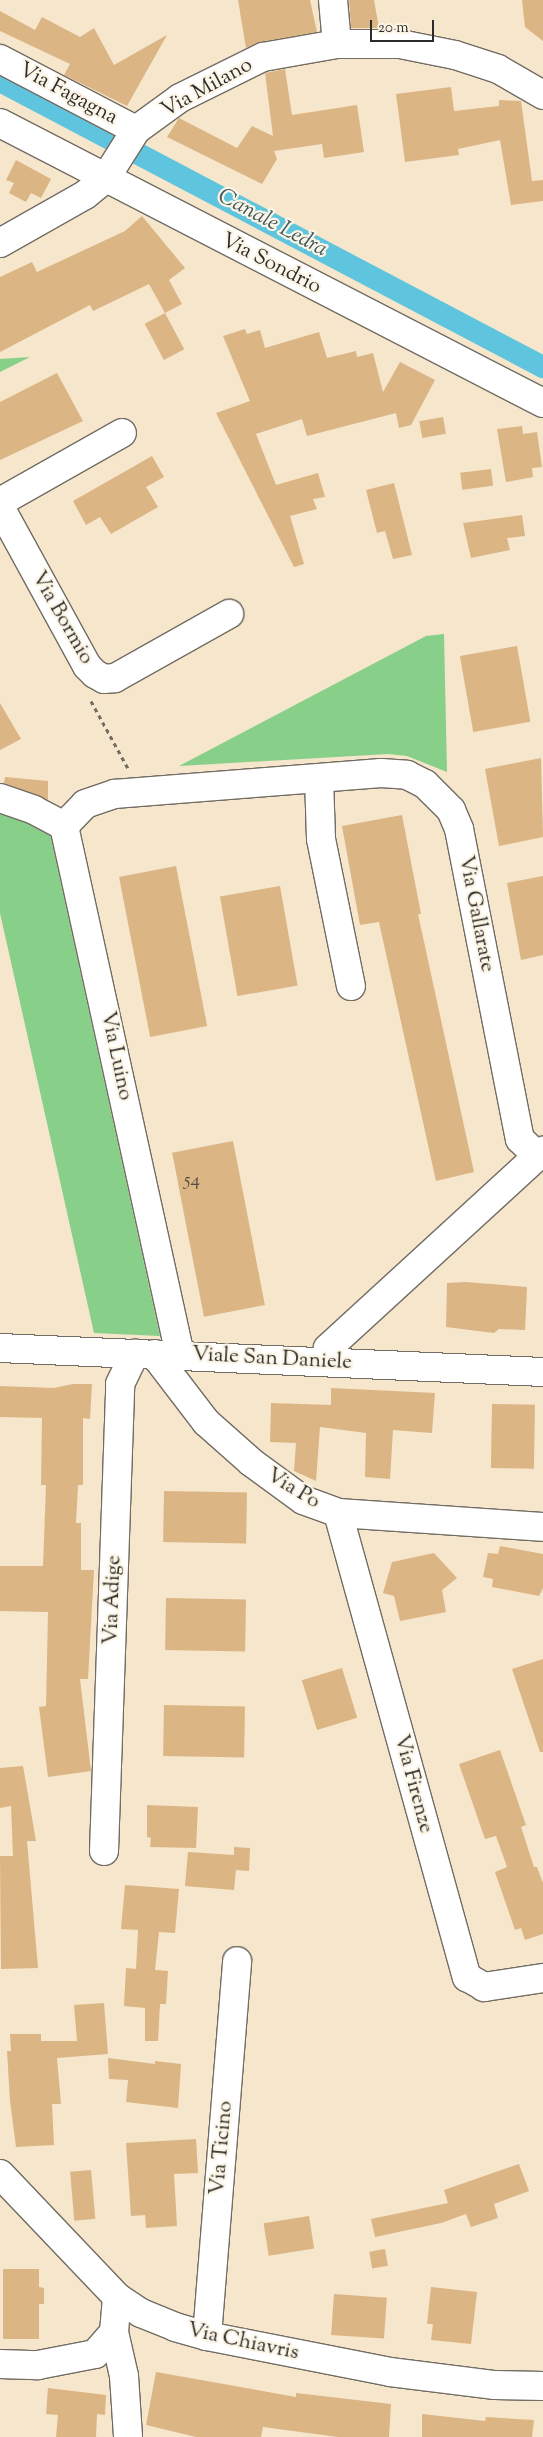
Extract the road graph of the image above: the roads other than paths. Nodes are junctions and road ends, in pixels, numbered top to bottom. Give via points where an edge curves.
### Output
1 (333, 0) edge
2 (337, 44) junction
3 (0, 59) edge
4 (543, 95) edge
5 (0, 123) edge
6 (134, 133) junction
7 (108, 174) junction
8 (0, 243) edge
9 (543, 403) edge
10 (122, 433) dead end
11 (0, 502) edge
12 (0, 507) edge
13 (229, 614) dead end
14 (319, 778) junction
15 (0, 798) edge
16 (64, 826) junction
17 (351, 986) dead end
18 (540, 1154) edge
19 (0, 1348) edge
20 (156, 1354) junction
21 (326, 1362) junction
22 (543, 1372) edge
23 (338, 1513) junction
24 (543, 1527) edge
25 (104, 1851) dead end
26 (237, 1960) dead end
27 (543, 1978) edge
28 (0, 2174) edge
29 (117, 2297) junction
30 (114, 2332) junction
31 (207, 2336) junction
32 (0, 2364) edge
33 (543, 2386) edge
34 (128, 2437) edge

1 - 2 street
2 - 4 street, Via Milano via 400,44 454,55 498,69
2 - 6 street, Via Milano via 263,57 180,98
3 - 6 street, Via Fagagna
5 - 7 street, Via Sondrio
6 - 7 street, Via Milano
7 - 8 street, Via Milano via 85,195
7 - 9 street, Via Sondrio
10 - 11 street
12 - 13 street, Via Bormio via 87,666 104,679 114,678
14 - 16 street, Via Gallarate via 98,797 85,804
14 - 17 street via 321,839
14 - 18 street, Via Gallarate via 381,773 407,775 432,790 451,810 465,861 520,1139
15 - 16 street via 34,810
16 - 20 street, Via Luino
18 - 21 street via 328,1348
19 - 20 street, Viale San Daniele
20 - 21 street, Viale San Daniele
20 - 23 street, Via Po via 206,1422 251,1462 303,1500
20 - 25 street, Via Adige via 120,1384
21 - 22 street, Viale San Daniele
23 - 24 street, Via Po
23 - 27 street, Via Firenze via 467,1977 484,1987
26 - 31 street, Via Ticino
28 - 29 street, Via Chiavris
29 - 30 street
29 - 31 street, Via Chiavris via 141,2313
30 - 32 street via 96,2354 38,2365
30 - 34 street via 124,2376
31 - 33 street, Via Chiavris via 390,2372 495,2385

